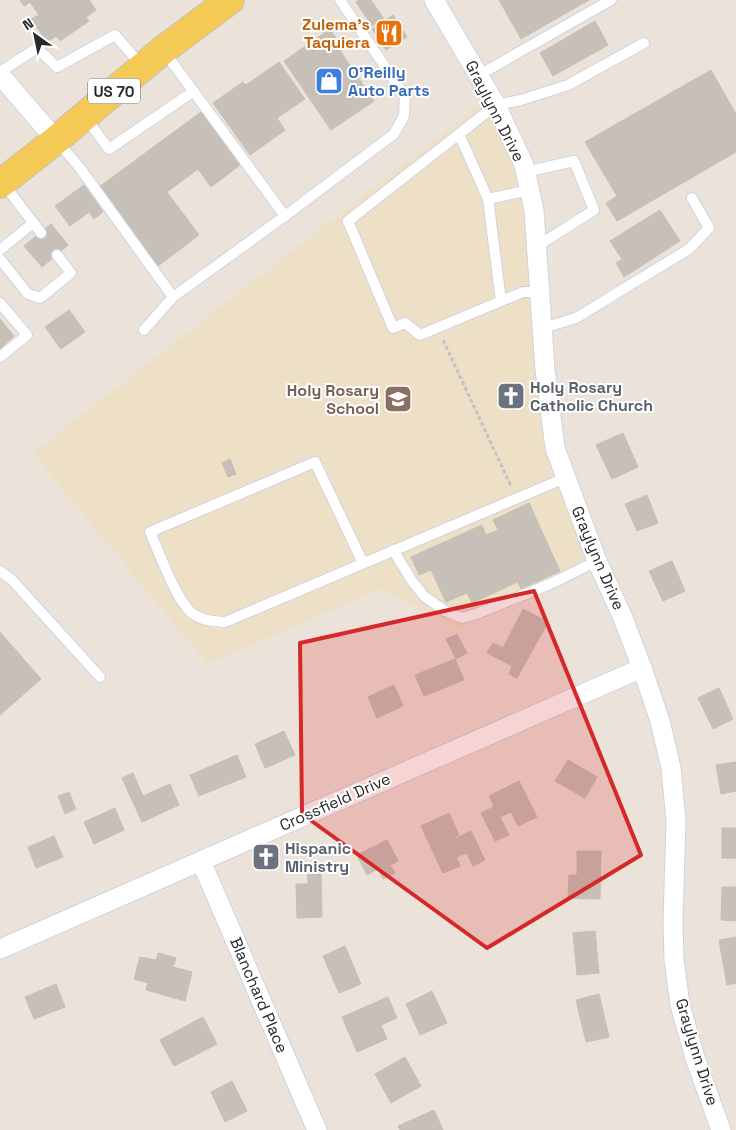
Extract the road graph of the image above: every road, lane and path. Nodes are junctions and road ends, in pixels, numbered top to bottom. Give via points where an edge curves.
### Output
1 (230, 0) edge
2 (340, 0) edge
3 (434, 0) edge
4 (612, 0) edge
5 (644, 43) dead end
6 (163, 50) junction
7 (142, 67) junction
8 (0, 73) edge
9 (479, 75) junction
10 (194, 90) junction
11 (496, 105) junction
12 (84, 116) junction
13 (459, 134) junction
14 (56, 140) junction
15 (527, 181) junction
16 (1, 183) edge
17 (692, 198) dead end
18 (488, 199) junction
19 (285, 216) junction
20 (33, 223) junction
21 (41, 233) dead end
22 (536, 247) junction
23 (0, 250) edge
24 (57, 254) dead end
25 (0, 259) edge
26 (540, 292) junction
27 (173, 297) junction
28 (501, 301) junction
29 (0, 303) edge
30 (543, 328) junction
31 (144, 330) dead end
32 (450, 354) dead end
33 (0, 357) edge
34 (565, 478) junction
35 (517, 498) junction
36 (394, 550) junction
37 (597, 561) junction
38 (363, 563) junction
39 (0, 572) edge
40 (642, 668) junction
41 (100, 676) dead end
42 (201, 861) junction
43 (0, 949) edge
44 (317, 1130) edge
45 (721, 1130) edge

1 - 6 main road, US 70
2 - 19 lane via 405,96 404,116 394,134
3 - 9 street, Graylynn Drive
4 - 9 lane
5 - 11 lane via 568,85
6 - 7 main road, US 70
6 - 10 lane
7 - 8 lane via 115,35 57,68 37,48
7 - 12 main road, US 70
8 - 14 street
9 - 11 street, Graylynn Drive
10 - 12 lane via 109,149
10 - 19 lane
11 - 13 lane
11 - 15 street, Graylynn Drive via 524,165
12 - 14 main road, US 70
13 - 18 lane
13 - 28 lane via 348,221 393,328 405,323 420,336
14 - 16 main road, US 70
14 - 27 lane via 80,168
15 - 18 lane
15 - 22 street, Graylynn Drive via 534,210
15 - 22 lane via 574,161 594,210
16 - 20 lane
17 - 30 lane via 709,228 689,249 576,318
18 - 28 lane
19 - 27 lane
20 - 21 lane
20 - 23 lane
22 - 26 street, Graylynn Drive
24 - 25 lane via 71,273 40,298 28,294
26 - 28 lane via 523,292
26 - 30 street, Graylynn Drive
27 - 31 lane
29 - 33 lane via 27,335
30 - 34 street, Graylynn Drive via 555,448
32 - 35 path
34 - 35 lane
34 - 37 street, Graylynn Drive
35 - 36 lane
36 - 37 lane via 424,596 462,618 550,584
36 - 38 lane
37 - 40 street, Graylynn Drive
38 - 38 lane via 314,462 150,532 182,603 193,615 208,621 225,622
39 - 41 lane via 12,580
40 - 42 street, Crossfield Drive
40 - 45 street, Graylynn Drive via 672,768 676,820 674,960 680,1004
42 - 43 street, Crossfield Drive
42 - 44 street, Blanchard Place

